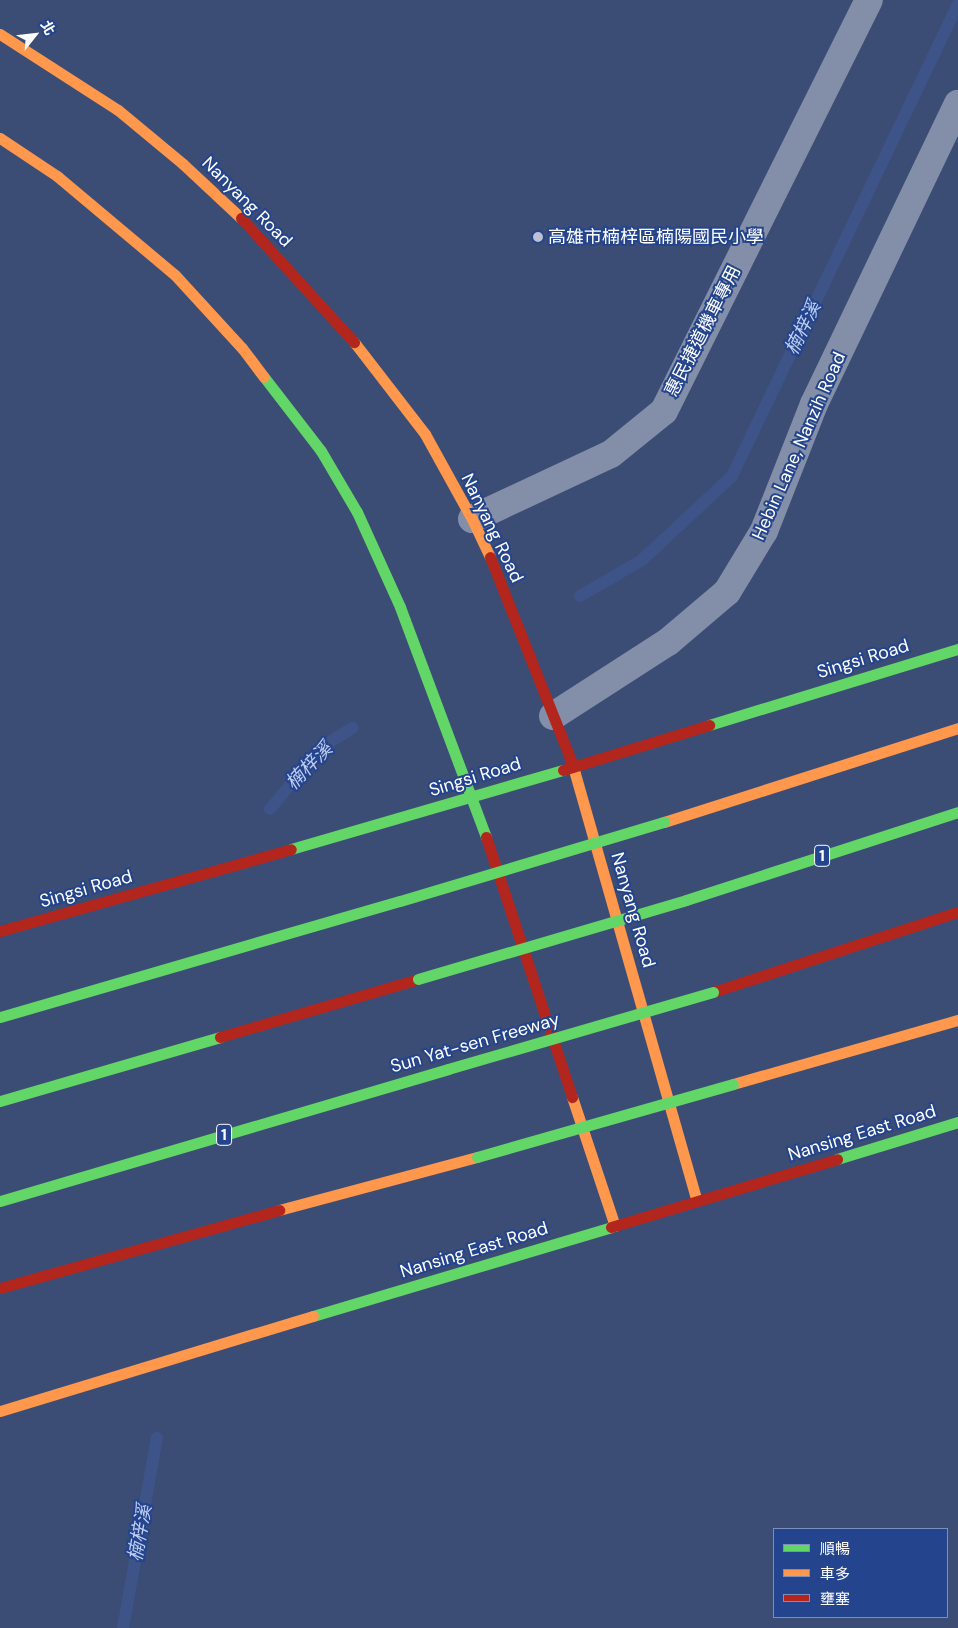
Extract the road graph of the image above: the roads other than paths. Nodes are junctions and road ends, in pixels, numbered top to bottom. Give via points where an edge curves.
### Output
1 (869, 0) edge
2 (0, 34) edge
3 (958, 104) edge
4 (0, 138) edge
5 (472, 520) junction
6 (958, 649) edge
7 (553, 716) junction
8 (958, 728) edge
9 (573, 765) junction
10 (473, 796) junction
11 (958, 812) edge
12 (958, 912) edge
13 (0, 931) edge
14 (0, 1017) edge
15 (958, 1020) edge
16 (0, 1101) edge
17 (958, 1122) edge
18 (0, 1201) edge
19 (697, 1201) junction
20 (615, 1226) junction
21 (0, 1288) edge
22 (0, 1411) edge

1 - 5 street, 惠民捷道機車專用 via 664,410 611,454
2 - 5 main road, Nanyang Road via 118,110 183,164 254,231 352,340 425,434
3 - 7 street, Hebin Lane, Nanzih Road via 814,404 764,531 727,592 668,642
4 - 10 main road via 57,176 174,275 242,348 321,451 357,512 400,607
5 - 7 main road, Nanyang Road via 494,566
6 - 9 main road, Singsi Road
7 - 9 main road, Nanyang Road
8 - 14 main road, bridge via 664,822
9 - 10 main road, Singsi Road
9 - 19 main road, Nanyang Road
10 - 13 main road, Singsi Road
10 - 20 main road
11 - 16 main road, 1, bridge via 686,900
12 - 18 main road, Sun Yat-sen Freeway / 1, bridge via 713,992
15 - 21 main road, bridge
17 - 19 main road, Nansing East Road
19 - 20 main road, Nansing East Road
20 - 22 main road, Nansing East Road

